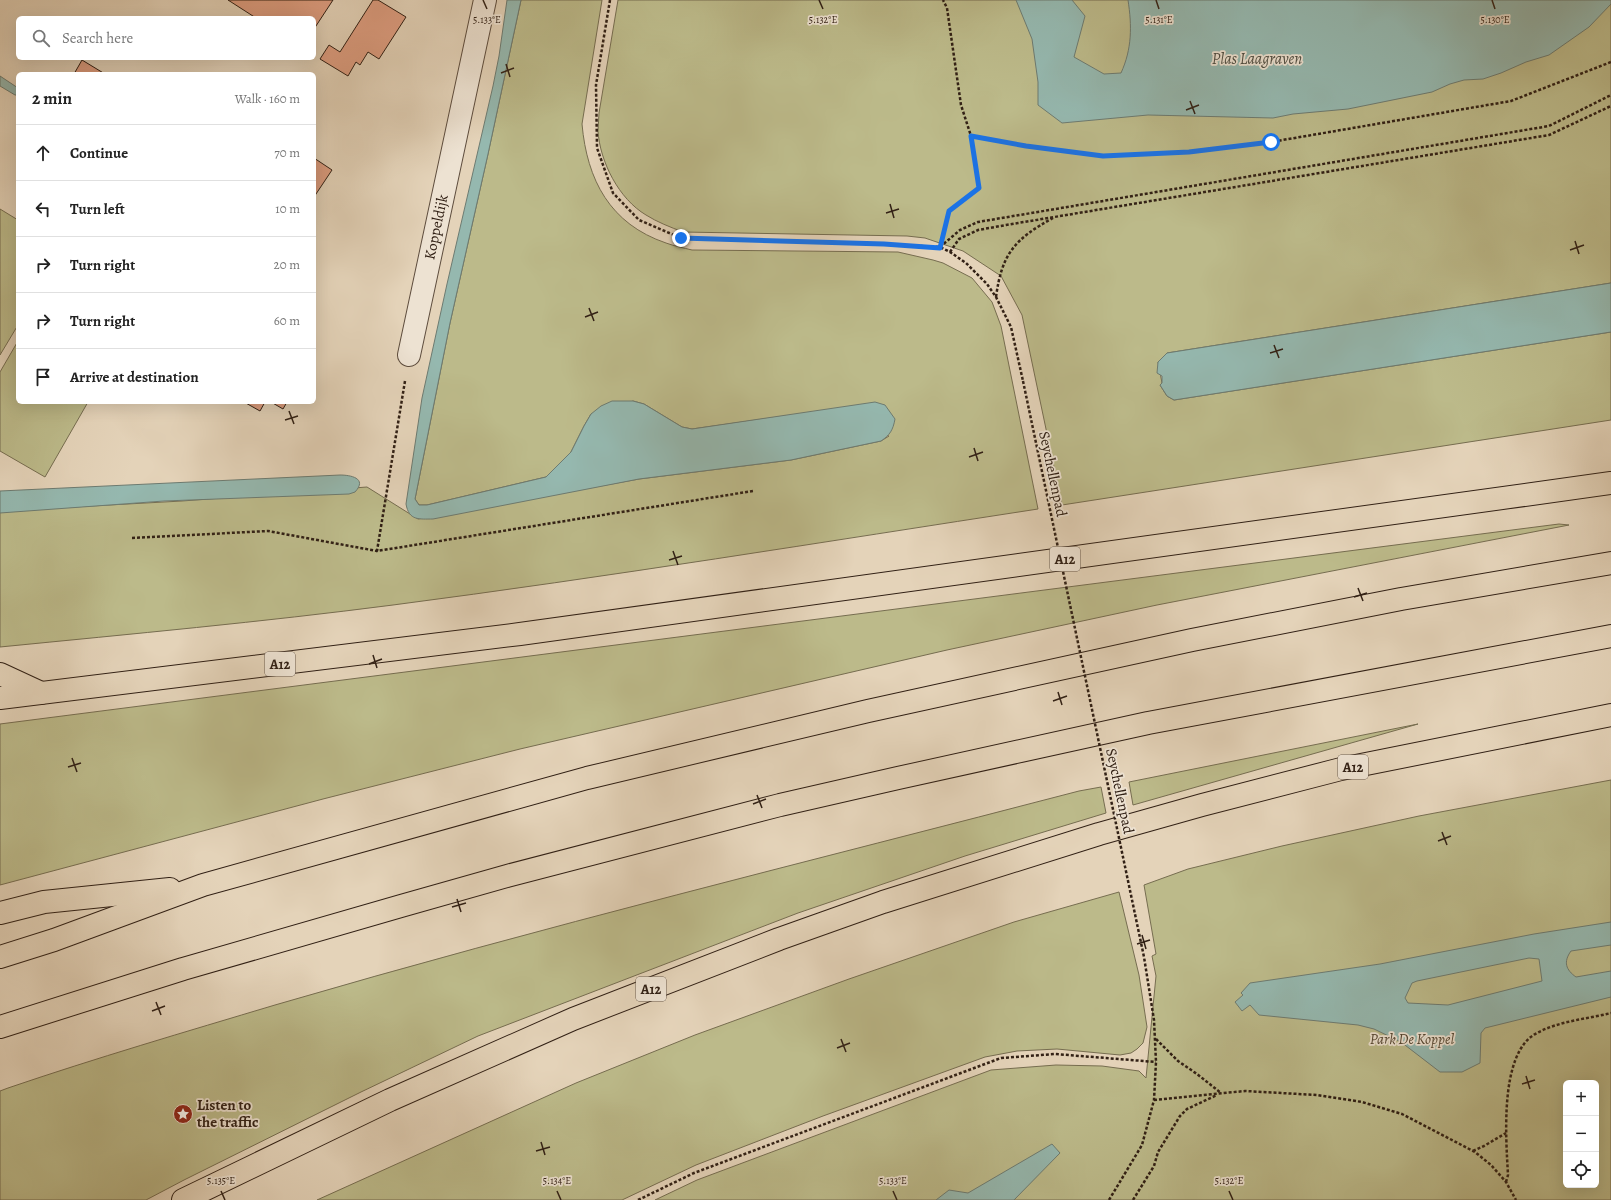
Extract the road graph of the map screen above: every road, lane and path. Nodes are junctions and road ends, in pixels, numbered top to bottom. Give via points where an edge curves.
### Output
1 (485, 0) edge
2 (610, 0) edge
3 (944, 0) edge
4 (1611, 62) edge
5 (1611, 95) edge
6 (1611, 106) edge
7 (971, 136) junction
8 (1056, 216) junction
9 (940, 248) junction
10 (950, 252) junction
11 (996, 297) junction
12 (409, 355) joint
13 (1611, 482) edge
14 (753, 491) dead end
15 (132, 538) dead end
16 (377, 551) junction
17 (1611, 563) edge
18 (1611, 636) edge
19 (0, 674) edge
20 (41, 693) junction
21 (0, 698) edge
22 (1611, 715) edge
23 (203, 885) junction
24 (0, 913) edge
25 (0, 957) edge
26 (1611, 1014) edge
27 (0, 1027) edge
28 (1156, 1038) junction
29 (1156, 1062) junction
30 (1221, 1094) junction
31 (1154, 1100) junction
32 (1506, 1133) junction
33 (1473, 1151) junction
34 (1506, 1182) junction
35 (183, 1200) edge
36 (638, 1200) edge
37 (1109, 1200) edge
38 (1133, 1200) edge
39 (1516, 1200) edge

1 - 12 street, Koppeldijk
2 - 9 path, Seychellenpad via 596,85 597,148 613,193 639,220 681,238 891,244
3 - 7 path via 948,8 961,105
4 - 7 path via 1512,101 1271,142 1189,152 1103,156
5 - 9 path via 1549,126 978,222 960,230
6 - 8 path via 1549,135
7 - 9 path via 979,188 949,211
8 - 10 path via 978,230 959,239
8 - 11 path via 1034,228 1015,244 1002,266
9 - 10 path, Seychellenpad
10 - 11 path, Seychellenpad via 966,263
11 - 28 path, Seychellenpad, bridge via 1011,326 1144,957
12 - 16 path
13 - 20 highway, A12 via 528,633
14 - 16 path
15 - 16 path via 268,531
17 - 23 highway via 1401,599 1192,640 868,711 587,778
18 - 27 highway via 1148,723 780,805 408,904 183,969
19 - 20 highway
20 - 21 highway, A12
22 - 35 highway, A12 via 1341,770 1202,805 1099,834 883,902 779,939 573,1019 390,1100
23 - 24 highway via 44,902
23 - 25 highway via 54,940
26 - 32 path via 1554,1026 1536,1033 1523,1044 1514,1062 1509,1083
28 - 29 path, Seychellenpad
28 - 30 path via 1178,1061
29 - 31 path, Seychellenpad
29 - 36 path via 1054,1054 1001,1058 694,1173
30 - 31 path
30 - 33 path via 1245,1091 1284,1092 1362,1102 1402,1114
30 - 38 path via 1187,1109 1180,1116
31 - 37 path, Seychellenpad via 1142,1145
32 - 33 path
32 - 34 path
33 - 34 path via 1491,1165
34 - 39 path

